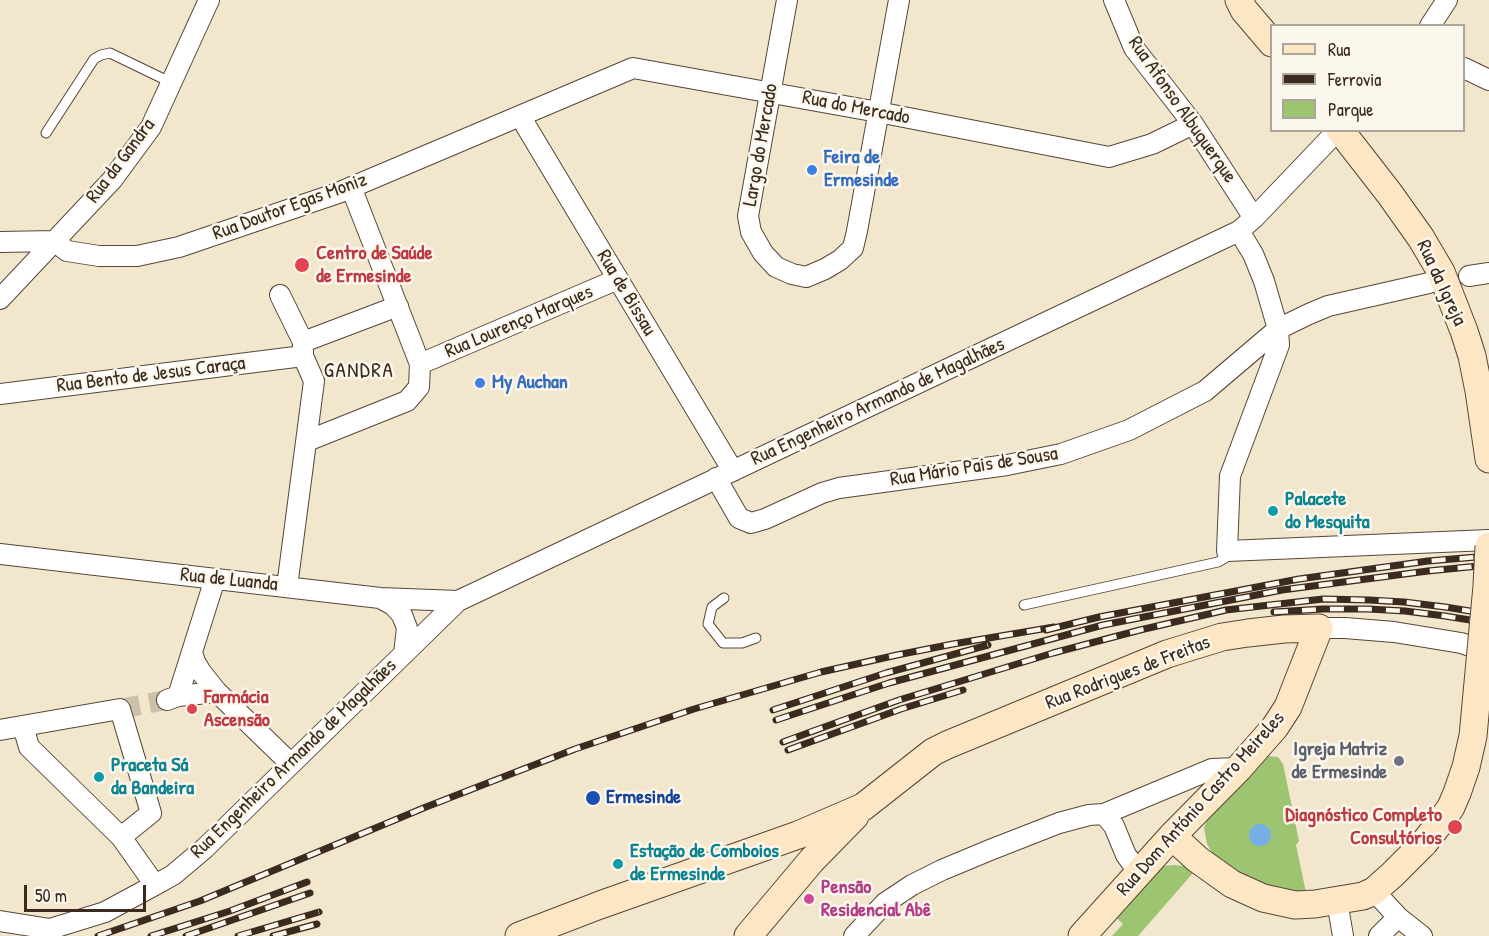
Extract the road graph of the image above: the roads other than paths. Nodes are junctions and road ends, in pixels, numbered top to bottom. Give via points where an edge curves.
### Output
1 (209, 0) edge
2 (787, 0) edge
3 (899, 0) edge
4 (1114, 0) edge
5 (1239, 0) edge
6 (1251, 0) edge
7 (1261, 0) edge
8 (1447, 0) edge
9 (1431, 24) edge
10 (1270, 39) edge
11 (1270, 41) edge
12 (1270, 42) edge
13 (1465, 68) edge
14 (1489, 80) edge
15 (172, 83) junction
16 (770, 92) junction
17 (878, 112) junction
18 (520, 116) junction
19 (1193, 124) junction
20 (1337, 132) edge
21 (1341, 132) edge
22 (46, 133) dead end
23 (351, 187) junction
24 (1254, 218) junction
25 (1239, 231) junction
26 (54, 241) junction
27 (0, 242) edge
28 (1489, 273) edge
29 (1469, 276) dead end
30 (618, 279) junction
31 (1429, 283) dead end
32 (280, 295) dead end
33 (0, 299) edge
34 (398, 306) junction
35 (1278, 329) junction
36 (303, 349) junction
37 (1240, 362) junction
38 (420, 364) junction
39 (1263, 386) junction
40 (0, 393) edge
41 (307, 441) junction
42 (1489, 459) edge
43 (724, 474) junction
44 (1489, 540) edge
45 (1489, 546) edge
46 (1227, 550) junction
47 (0, 554) edge
48 (215, 579) junction
49 (287, 587) junction
50 (380, 597) junction
51 (724, 598) dead end
52 (458, 601) junction
53 (1024, 605) dead end
54 (1319, 628) junction
55 (756, 638) dead end
56 (192, 652) junction
57 (1489, 652) edge
58 (404, 654) junction
59 (217, 692) junction
60 (23, 726) junction
61 (0, 730) edge
62 (291, 764) junction
63 (1239, 768) junction
64 (863, 807) junction
65 (1104, 814) junction
66 (798, 835) junction
67 (1172, 836) junction
68 (121, 837) junction
69 (813, 860) junction
70 (1139, 873) junction
71 (155, 885) junction
72 (1374, 891) junction
73 (1337, 901) junction
74 (1398, 917) junction
75 (0, 921) edge
76 (519, 936) edge
77 (748, 936) edge
78 (854, 936) edge
79 (1082, 936) edge
80 (1343, 936) edge
81 (1379, 936) edge
82 (1422, 936) edge

1 - 15 street, Rua da Gandra
2 - 16 street, Largo do Mercado
3 - 17 street, Largo do Mercado
4 - 19 street, Rua Afonso Albuquerque via 1134,48
5 - 12 main road
6 - 11 main road
7 - 10 main road
8 - 9 street
13 - 14 street
15 - 22 lane via 110,53 101,54
15 - 26 street, Rua da Gandra via 151,127 112,180
16 - 17 street, Rua do Mercado
16 - 17 street, Largo do Mercado via 748,216 751,232 776,267 806,277 840,260 853,248
16 - 18 street, Rua do Mercado via 633,68
17 - 19 street, Rua do Mercado via 1109,157 1152,144
18 - 23 street, Rua Doutor Egas Moniz
18 - 30 street, Rua de Bissau
19 - 24 street, Rua Afonso Albuquerque
20 - 24 street, Rua Engenheiro Armando de Magalhães
21 - 42 main road, Rua da Igreja via 1389,193 1441,272 1472,356
23 - 26 street, Rua Doutor Egas Moniz via 179,247 137,256 67,251
23 - 34 street
24 - 25 street, Rua Engenheiro Armando de Magalhães
25 - 35 street via 1264,281
25 - 43 street, Rua Engenheiro Armando de Magalhães
26 - 27 street
26 - 33 street, Rua da Gandra
28 - 29 street
30 - 38 street, Rua Lourenço Marques
30 - 43 street, Rua de Bissau
31 - 35 street, Rua Mário Pais de Sousa via 1328,306
32 - 36 street
34 - 36 street, Rua Bento de Jesus Caraça
34 - 38 street
35 - 37 street, Rua Mário Pais de Sousa
35 - 39 street via 1279,345
36 - 40 street, Rua Bento de Jesus Caraça
36 - 41 street via 314,381
37 - 39 street
37 - 43 street, Rua Mário Pais de Sousa via 1205,391 1167,411 1129,430 1061,454 839,488 751,523 739,518
38 - 41 street via 419,387 407,401
39 - 46 street via 1230,477
41 - 49 street
43 - 52 street, Rua Engenheiro Armando de Magalhães
44 - 46 street
45 - 72 main road, bridge via 1473,736 1458,793 1424,843
46 - 53 lane via 1225,558 1218,562
47 - 48 street, Rua de Luanda
48 - 49 street, Rua de Luanda
48 - 56 street
49 - 50 street, Rua de Luanda
50 - 52 street, Rua de Luanda
50 - 58 street, Rua Engenheiro Armando de Magalhães via 402,615 407,628
51 - 55 lane via 712,607 708,624 723,644
52 - 58 street, Rua Engenheiro Armando de Magalhães
54 - 57 street, Rua Rodrigues de Freitas via 1394,632 1461,643
54 - 63 main road, Rua Dom António Castro Meireles via 1282,718
54 - 64 main road, Rua Rodrigues de Freitas via 1248,633 1167,654 947,745
56 - 59 street
56 - 59 street via 172,698
58 - 62 street, Rua Engenheiro Armando de Magalhães
59 - 62 street
60 - 61 street
60 - 68 street via 29,747
60 - 68 street via 120,709 151,813
62 - 71 street, Rua Engenheiro Armando de Magalhães via 205,848
63 - 65 street via 1212,769
63 - 67 main road, Rua Dom António Castro Meireles
64 - 66 main road, Rua Rodrigues de Freitas
64 - 69 main road, Rua Rodrigues de Freitas
65 - 70 street
65 - 78 street via 1059,823 942,870 885,903
66 - 69 main road via 809,844
66 - 76 main road, Rua Rodrigues de Freitas
67 - 70 main road, Rua Dom António Castro Meireles
67 - 73 main road via 1232,884 1263,898 1295,905
68 - 71 street
69 - 77 main road, Rua Rodrigues de Freitas
70 - 79 main road, Rua Dom António Castro Meireles
71 - 75 street, Rua Engenheiro Armando de Magalhães via 105,912 50,929
72 - 73 main road
72 - 74 street
73 - 80 street
74 - 81 street
74 - 82 street

